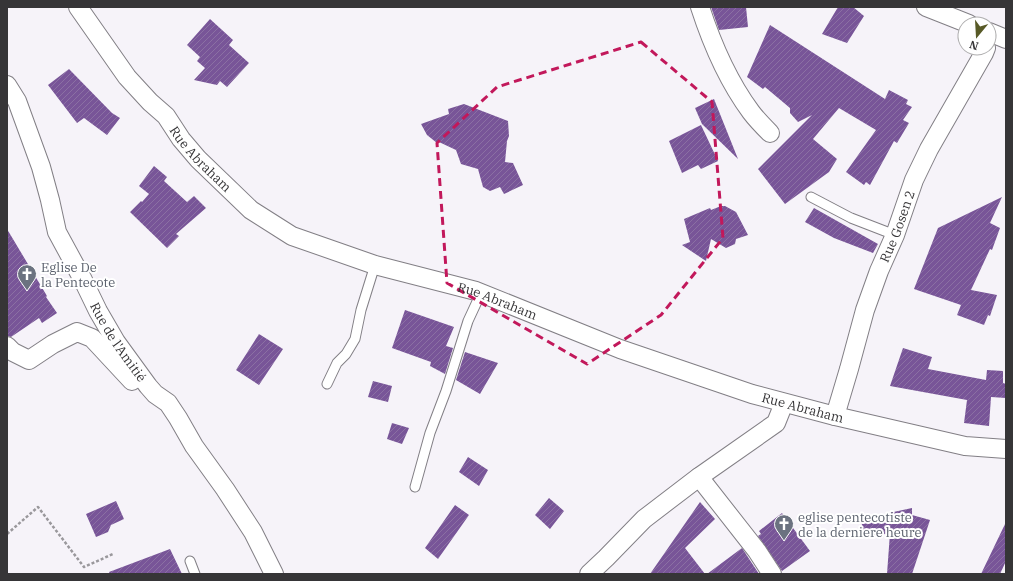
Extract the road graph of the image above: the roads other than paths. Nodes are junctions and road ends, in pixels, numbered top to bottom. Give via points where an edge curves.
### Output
1 (78, 7) edge
2 (700, 7) edge
3 (926, 7) edge
4 (957, 19) edge
5 (982, 56) edge
6 (7, 85) edge
7 (770, 133) dead end
8 (811, 197) dead end
9 (895, 235) junction
10 (375, 264) junction
11 (481, 293) junction
12 (7, 346) edge
13 (327, 384) dead end
14 (148, 386) junction
15 (784, 403) junction
16 (835, 416) junction
17 (1006, 449) edge
18 (699, 477) junction
19 (415, 487) dead end
20 (190, 561) dead end
21 (196, 574) edge
22 (274, 574) edge
23 (589, 574) edge
24 (772, 574) edge

1 - 10 street, Rue Abraham via 127,77 166,116 181,139 198,158 251,210 292,236
2 - 7 street via 735,88 752,114
3 - 4 street
5 - 9 street, Rue Gosen 2 via 929,148 914,180
6 - 14 street, Rue de l'Amitié via 16,101 41,167 57,232 116,342
8 - 9 lane via 852,218
9 - 16 street, Rue Gosen 2 via 865,310
10 - 11 street, Rue Abraham
10 - 13 lane via 355,339 337,363
11 - 15 street, Rue Abraham via 627,351
11 - 19 lane via 468,321 430,433
12 - 14 street via 28,360 77,332 92,338 132,381
14 - 22 street, Rue de l'Amitié via 168,403 253,532
15 - 16 street, Rue Abraham
15 - 18 street via 776,424
16 - 17 street, Rue Abraham via 965,446
18 - 23 street via 644,518
18 - 24 street
20 - 21 lane

